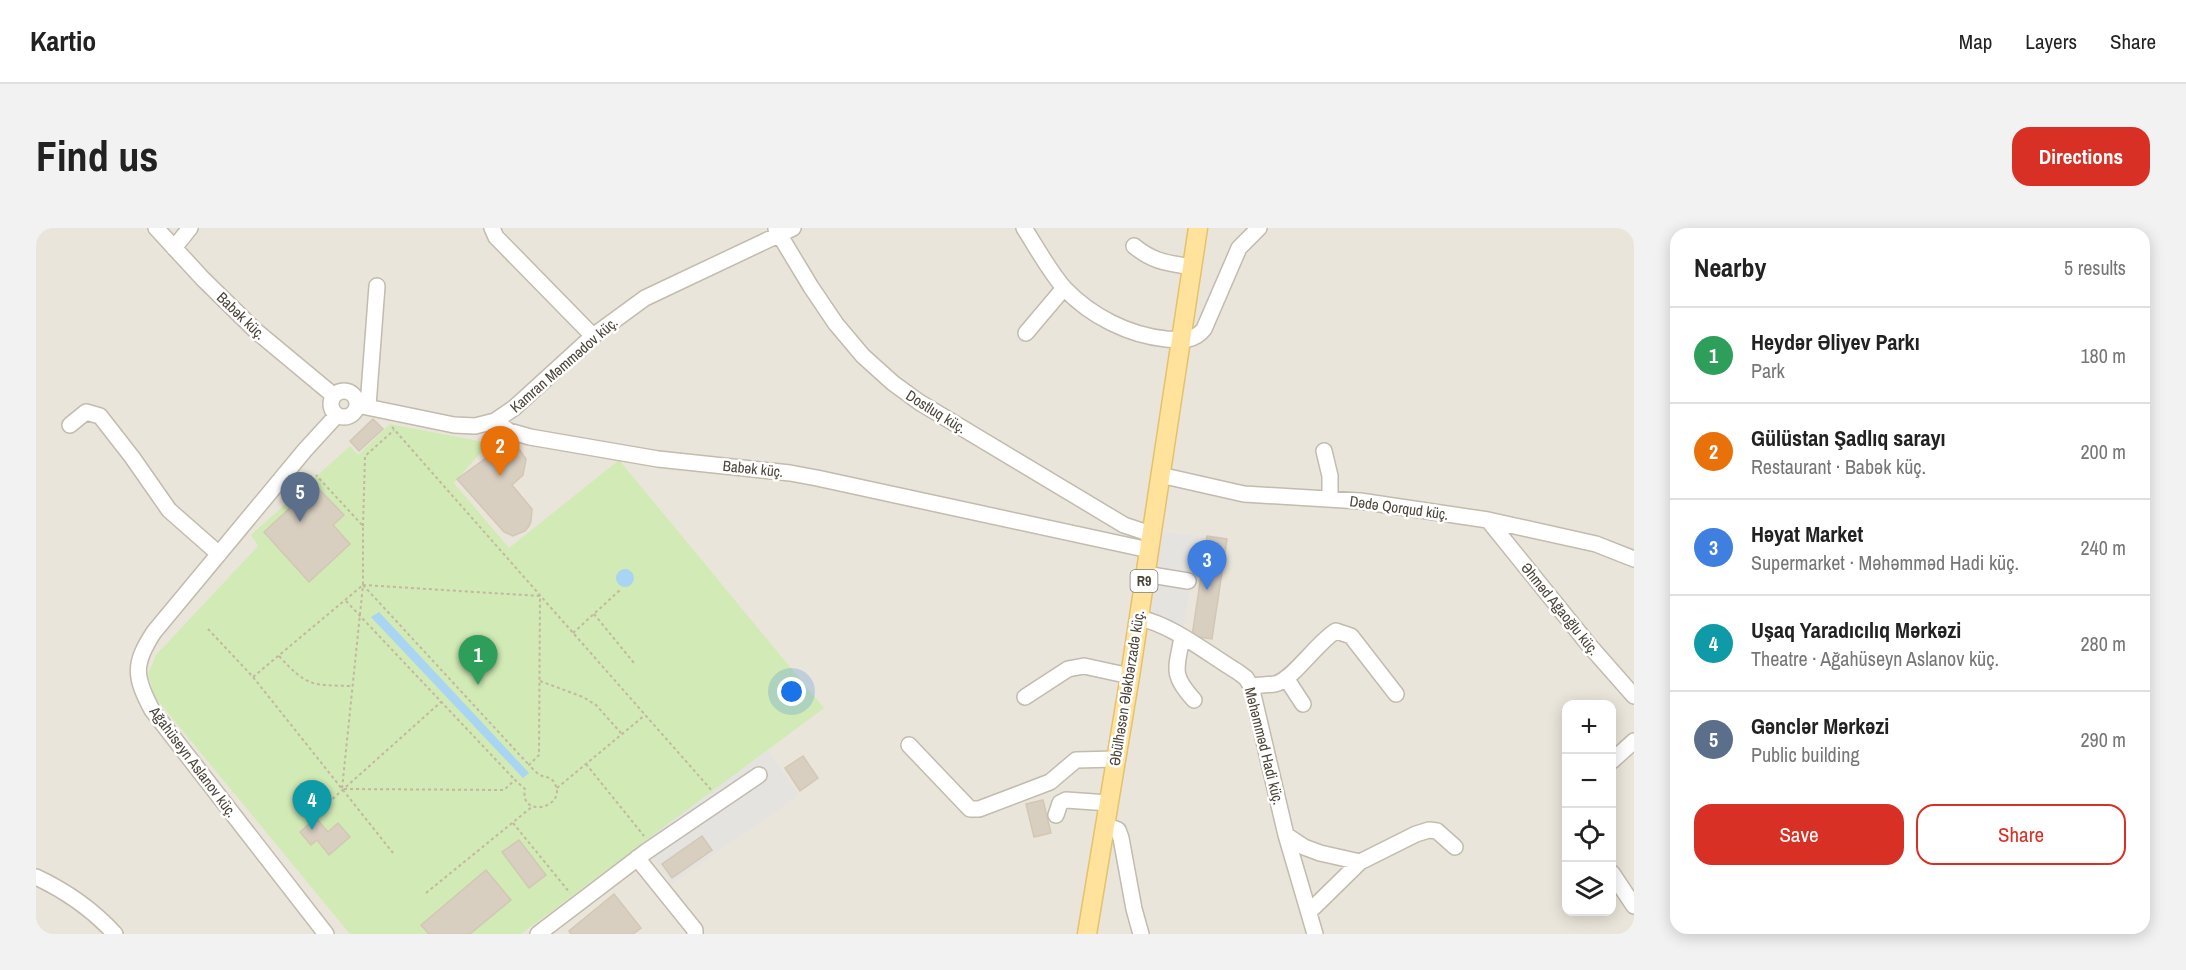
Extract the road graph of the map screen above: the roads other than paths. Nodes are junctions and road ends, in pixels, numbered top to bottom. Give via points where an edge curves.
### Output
1 (156, 228) edge
2 (190, 228) edge
3 (492, 228) edge
4 (793, 228) edge
5 (1024, 228) edge
6 (1198, 228) edge
7 (1259, 228) edge
8 (777, 232) edge
9 (1134, 246) dead end
10 (174, 248) junction
11 (1192, 267) junction
12 (377, 286) dead end
13 (1064, 288) junction
14 (1026, 333) dead end
15 (593, 336) junction
16 (1181, 340) junction
17 (333, 395) junction
18 (363, 405) junction
19 (337, 415) junction
20 (495, 420) junction
21 (70, 425) dead end
22 (1324, 451) dead end
23 (1160, 475) junction
24 (1329, 499) junction
25 (1488, 520) junction
26 (1150, 542) junction
27 (219, 554) junction
28 (1634, 559) edge
29 (1145, 574) junction
30 (1188, 581) dead end
31 (1139, 618) junction
32 (1182, 638) junction
33 (1130, 676) junction
34 (1286, 678) junction
35 (1251, 686) junction
36 (1396, 694) dead end
37 (1634, 696) edge
38 (1025, 697) dead end
39 (1194, 700) dead end
40 (1302, 704) dead end
41 (1634, 741) edge
42 (909, 745) dead end
43 (1616, 757) edge
44 (1116, 759) junction
45 (759, 775) dead end
46 (1109, 803) junction
47 (1056, 816) dead end
48 (1105, 825) junction
49 (1286, 835) junction
50 (1455, 847) dead end
51 (645, 852) junction
52 (1360, 862) junction
53 (36, 877) edge
54 (1616, 880) edge
55 (1634, 906) edge
56 (1309, 912) junction
57 (115, 934) edge
58 (326, 934) edge
59 (538, 934) edge
60 (695, 934) edge
61 (1087, 934) edge
62 (1141, 934) edge
63 (1315, 934) edge

1 - 10 street, Babək küç.
2 - 10 street
3 - 15 street via 496,237
4 - 8 street, Kamran Məmmədov küç.
5 - 13 street
6 - 11 main road, Əbülhəsən Ələkbərzadə küç. / R9
7 - 16 street via 1239,248 1204,329 1194,338
8 - 15 street, Kamran Məmmədov küç. via 645,298
8 - 26 street, Dostluq küç. via 851,342 904,392
9 - 11 street via 1156,261
10 - 17 street, Babək küç. via 256,331
11 - 16 main road, Əbülhəsən Ələkbərzadə küç. / R9
12 - 18 street
13 - 14 street
13 - 16 street via 1092,313 1118,325
15 - 20 street, Kamran Məmmədov küç. via 514,408
16 - 23 main road, Əbülhəsən Ələkbərzadə küç. / R9
17 - 18 street via 339,391 352,393
17 - 19 street via 332,410
18 - 19 street via 350,416
18 - 20 street via 454,425 475,426
19 - 27 street, Ağahüseyn Aslanov küç.
20 - 26 street, Babək küç. via 509,431 530,437 817,478
21 - 27 street via 87,412 100,416 169,510
22 - 24 street via 1330,476
23 - 24 street, Dədə Qorqud küç. via 1244,494
23 - 26 main road, Əbülhəsən Ələkbərzadə küç. / R9
24 - 25 street, Dədə Qorqud küç.
25 - 28 street, Dədə Qorqud küç. via 1596,544
25 - 37 street, Əhməd Ağaoğlu küç.
26 - 29 main road, Əbülhəsən Ələkbərzadə küç. / R9
27 - 58 street, Ağahüseyn Aslanov küç. via 153,632 141,652 140,687 152,710
29 - 30 street
29 - 31 main road, Əbülhəsən Ələkbərzadə küç. / R9
31 - 32 street, Məhəmməd Hadi küç.
31 - 33 main road, Əbülhəsən Ələkbərzadə küç. / R9
32 - 35 street, Məhəmməd Hadi küç. via 1238,672
32 - 39 street via 1176,671 1182,687
33 - 38 street via 1084,666 1068,669
33 - 44 main road, Əbülhəsən Ələkbərzadə küç. / R9
34 - 35 street via 1276,684
34 - 36 street via 1327,637 1336,631 1344,632 1356,641
34 - 40 street
35 - 49 street, Məhəmməd Hadi küç.
41 - 43 street
42 - 44 street via 970,809 1039,788 1076,760
44 - 46 main road, Əbülhəsən Ələkbərzadə küç. / R9
45 - 51 street
46 - 47 street via 1065,800
46 - 48 main road, Əbülhəsən Ələkbərzadə küç. / R9
48 - 61 main road, Əbülhəsən Ələkbərzadə küç. / R9
48 - 62 street via 1118,830 1121,838
49 - 52 street via 1320,853
49 - 56 street, Məhəmməd Hadi küç.
50 - 52 street via 1437,831 1429,830
51 - 59 street
51 - 60 street
52 - 56 street
53 - 57 street via 92,910
54 - 55 street
56 - 63 street, Məhəmməd Hadi küç.

